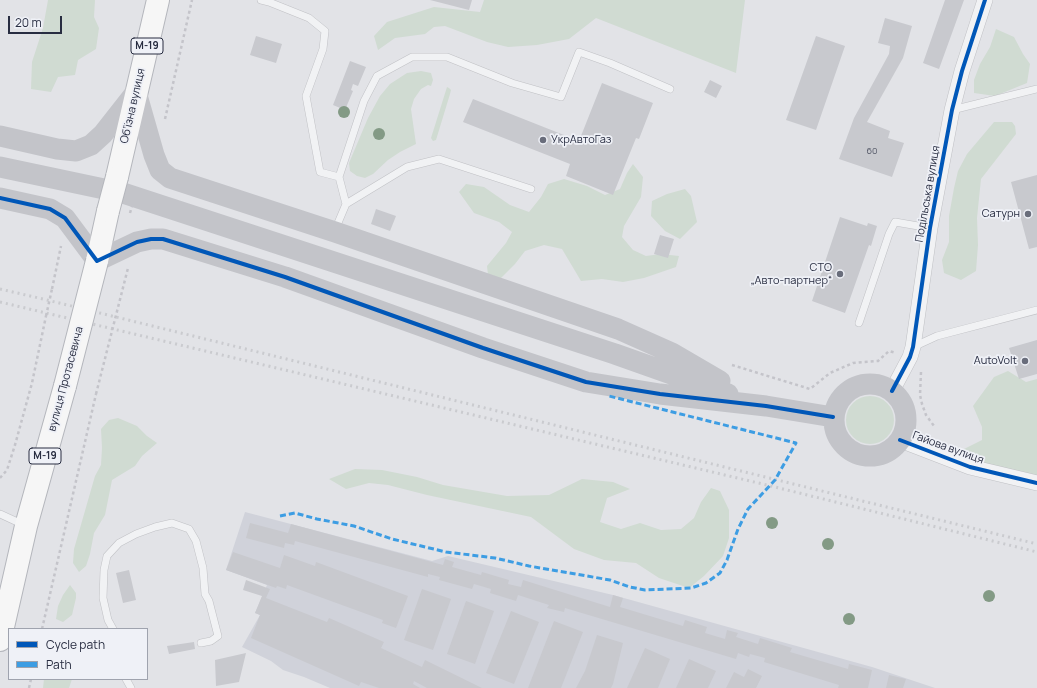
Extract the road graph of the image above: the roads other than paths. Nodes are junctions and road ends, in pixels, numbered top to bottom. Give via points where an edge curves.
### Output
1 (158, 0) edge
2 (260, 0) edge
3 (985, 0) edge
4 (670, 89) dead end
5 (1037, 89) edge
6 (136, 92) junction
7 (952, 110) junction
8 (0, 136) edge
9 (0, 167) edge
10 (339, 178) junction
11 (531, 189) dead end
12 (0, 198) edge
13 (346, 204) junction
14 (108, 211) joint
15 (930, 228) junction
16 (334, 232) junction
17 (97, 261) junction
18 (1037, 310) edge
19 (860, 323) dead end
20 (912, 352) junction
21 (892, 391) junction
22 (766, 406) junction
23 (833, 417) junction
24 (900, 440) junction
25 (1037, 483) edge
26 (0, 514) edge
27 (26, 526) junction
28 (112, 628) edge
29 (0, 640) edge
30 (201, 643) dead end

1 - 6 highway, Обʼїзна вулиця / М-19
2 - 10 lane via 309,18 325,31 324,49 306,96 320,172
3 - 7 street, Подільська вулиця
4 - 10 lane via 579,52 561,97 512,83 447,58 412,56 377,76 364,101
5 - 7 lane
6 - 8 street via 103,134 90,145 76,151
6 - 14 highway, Обʼїзна вулиця / М-19, bridge
6 - 16 street via 154,155 160,170 170,178
7 - 15 street, Подільська вулиця
9 - 22 street via 123,193 616,354
10 - 13 lane
11 - 13 lane via 438,158 407,167
12 - 17 street via 50,209 65,218
13 - 16 lane
14 - 17 highway, вулиця Протасевича / М-19
15 - 19 lane via 895,222
15 - 20 street, Подільська вулиця
16 - 22 street via 618,329 672,353
17 - 22 street via 137,242 163,239 285,277 586,382 660,394
17 - 27 highway, вулиця Протасевича / М-19, bridge
18 - 20 lane via 937,336
20 - 21 street, Подільська вулиця
21 - 23 street via 871,383 860,384 842,396
21 - 24 street via 900,399 906,419 905,430
22 - 23 street
23 - 24 street via 834,429 839,440 857,454 881,454 892,449
24 - 25 street, Гайова вулиця via 970,467
26 - 27 lane
27 - 29 highway, вулиця Протасевича / М-19
28 - 30 lane via 103,598 107,556 119,543 136,534 172,524 190,529 203,568 205,594 218,636

